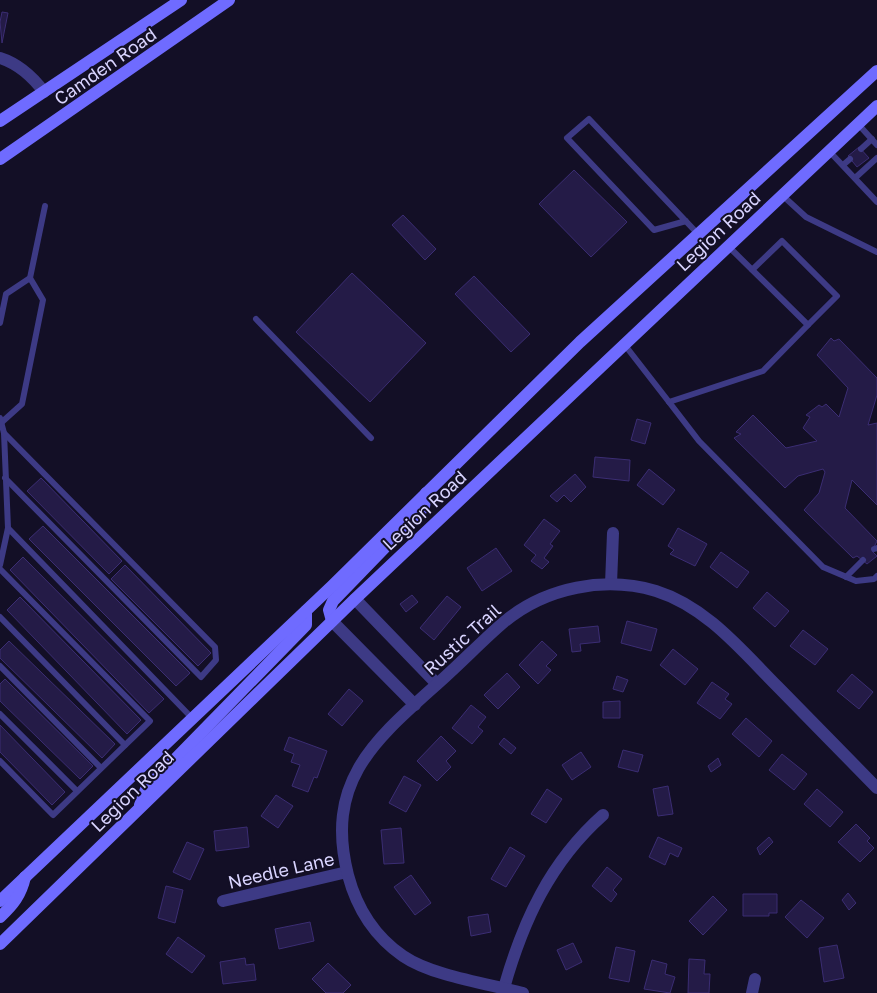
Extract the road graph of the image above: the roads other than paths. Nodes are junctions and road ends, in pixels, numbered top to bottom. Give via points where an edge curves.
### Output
1 (181, 0) edge
2 (229, 0) edge
3 (0, 58) edge
4 (877, 71) edge
5 (44, 92) junction
6 (877, 106) edge
7 (0, 120) edge
8 (858, 124) junction
9 (875, 142) edge
10 (862, 149) dead end
11 (830, 151) junction
12 (877, 158) edge
13 (0, 159) edge
14 (850, 159) dead end
15 (843, 165) junction
16 (854, 178) junction
17 (782, 195) junction
18 (877, 202) edge
19 (45, 206) dead end
20 (686, 221) junction
21 (698, 234) junction
22 (728, 246) junction
23 (877, 252) edge
24 (752, 270) junction
25 (30, 278) junction
26 (256, 319) dead end
27 (0, 323) edge
28 (808, 325) junction
29 (624, 344) junction
30 (669, 402) junction
31 (1, 420) edge
32 (4, 433) junction
33 (371, 438) dead end
34 (5, 478) junction
35 (426, 493) junction
36 (8, 528) junction
37 (613, 534) dead end
38 (863, 560) dead end
39 (0, 567) edge
40 (877, 576) edge
41 (846, 577) junction
42 (611, 584) junction
43 (355, 599) junction
44 (306, 611) junction
45 (0, 617) edge
46 (332, 621) junction
47 (0, 666) edge
48 (438, 684) junction
49 (415, 705) junction
50 (0, 714) edge
51 (192, 718) junction
52 (125, 744) junction
53 (0, 761) edge
54 (101, 768) junction
55 (877, 788) edge
56 (77, 791) junction
57 (138, 810) junction
58 (603, 815) dead end
59 (347, 872) junction
60 (24, 877) junction
61 (0, 901) edge
62 (223, 901) dead end
63 (0, 917) edge
64 (0, 944) edge
65 (755, 979) dead end
66 (504, 988) junction
67 (523, 993) edge
68 (752, 993) edge

1 - 5 main road, Camden Road
2 - 13 main road, Camden Road
3 - 5 street via 22,68
4 - 21 main road, Legion Road
5 - 7 main road, Camden Road
6 - 8 main road, Legion Road
8 - 9 lane
8 - 11 main road, Legion Road
9 - 10 lane
11 - 15 lane
11 - 17 main road, Legion Road
12 - 16 lane
14 - 15 lane
15 - 16 lane
16 - 18 lane
17 - 22 main road, Legion Road
17 - 23 lane via 806,217
19 - 25 lane
20 - 20 lane via 589,119 567,138 654,230
20 - 21 lane
21 - 35 main road, Legion Road via 580,342
22 - 24 lane
22 - 29 main road, Legion Road
24 - 28 lane
24 - 28 lane via 782,241 838,296
25 - 27 lane via 6,294
25 - 31 lane via 43,300 22,404
26 - 33 lane
28 - 30 lane via 763,370
29 - 30 lane
29 - 43 main road, Legion Road
30 - 41 lane via 698,441 823,567
31 - 32 lane
32 - 34 lane
32 - 34 lane via 215,647 216,660 201,677
34 - 36 lane
35 - 44 main road, Legion Road
35 - 46 main road via 424,507 334,601 329,610
36 - 39 lane
36 - 51 lane
37 - 42 street
38 - 41 lane
39 - 52 lane via 150,720
40 - 41 lane via 856,581
42 - 48 street, Rustic Trail via 558,592 520,611 505,621
42 - 55 street, Rustic Trail via 663,594 698,611 715,624
43 - 46 main road, Legion Road
43 - 48 street
44 - 51 main road, Legion Road
44 - 57 main road via 306,625 146,789
45 - 52 lane
46 - 49 street
46 - 57 main road, Legion Road
47 - 54 lane
48 - 49 street, Rustic Trail
49 - 59 street, Rustic Trail via 372,747 349,786 341,827
50 - 56 lane
51 - 60 main road, Legion Road
52 - 54 lane
53 - 56 lane via 53,815
54 - 56 lane
57 - 64 main road, Legion Road
58 - 66 street via 566,853 547,881 529,914
59 - 62 street, Needle Lane
59 - 66 street, Rustic Trail via 353,893 374,930 405,958 427,968
60 - 61 main road, Legion Road
60 - 63 main road via 22,891
65 - 68 street
66 - 67 street, Rustic Trail

